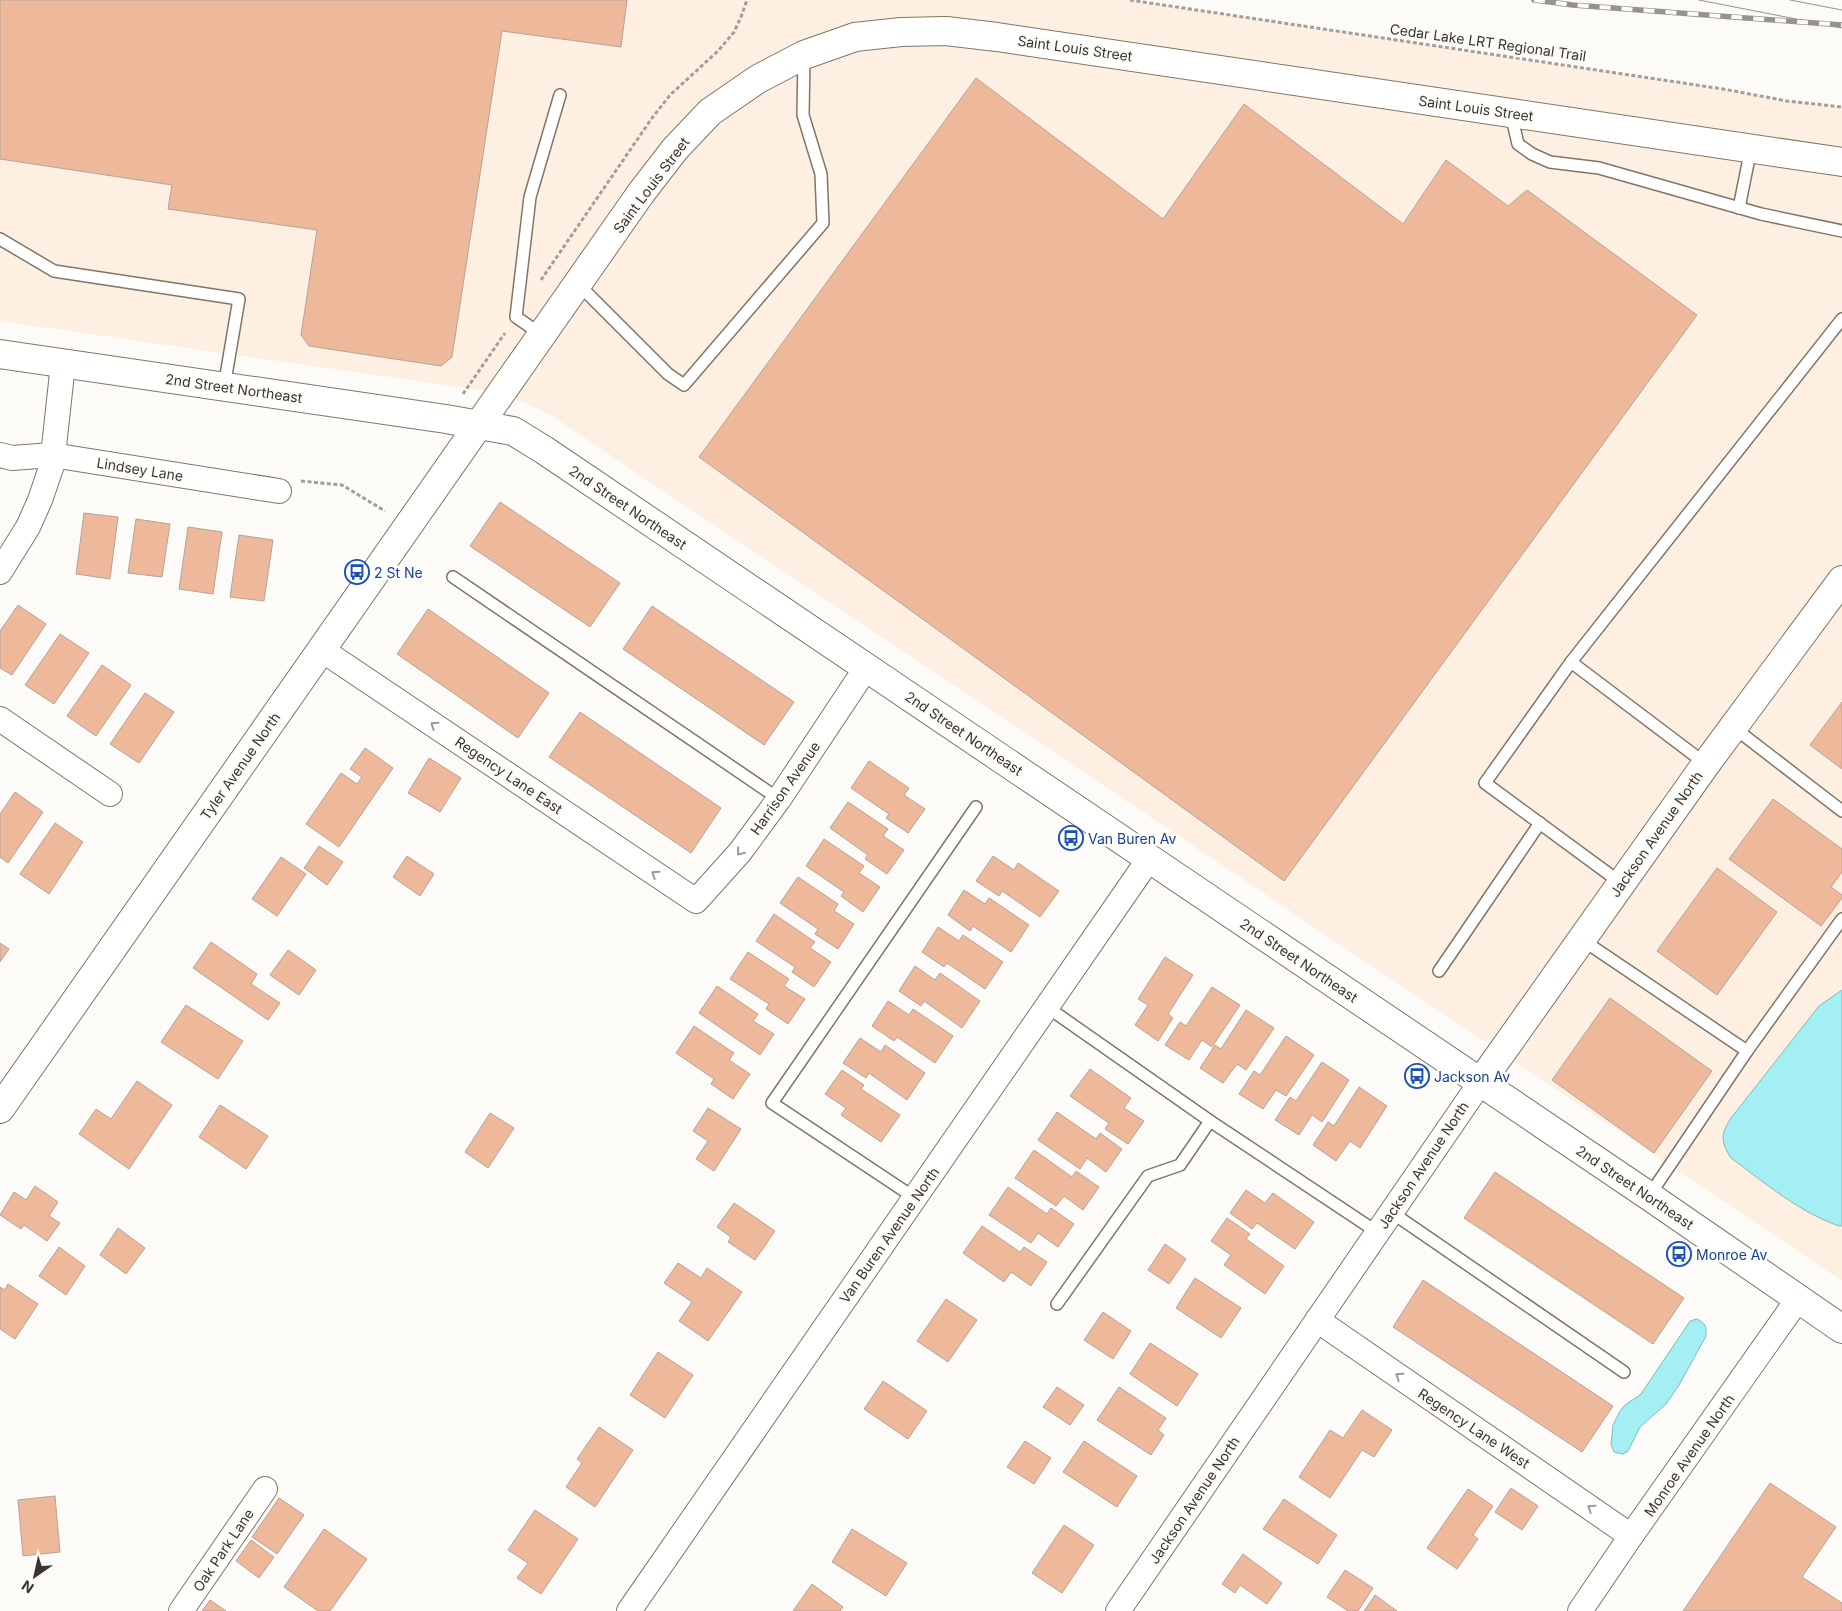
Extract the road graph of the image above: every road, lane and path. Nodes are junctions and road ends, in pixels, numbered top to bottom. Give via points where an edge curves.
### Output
1 (747, 0) edge
2 (1130, 0) edge
3 (804, 55) junction
4 (560, 95) dead end
5 (1842, 107) edge
6 (1510, 113) junction
7 (1751, 148) junction
8 (1842, 162) edge
9 (1739, 208) junction
10 (1842, 232) edge
11 (0, 239) edge
12 (578, 284) junction
13 (516, 317) junction
14 (1842, 318) edge
15 (542, 336) junction
16 (0, 354) edge
17 (63, 364) junction
18 (224, 387) junction
19 (446, 419) junction
20 (480, 425) junction
21 (0, 455) edge
22 (52, 455) junction
23 (279, 491) joint
24 (386, 511) dead end
25 (0, 572) edge
26 (453, 577) dead end
27 (1842, 580) edge
28 (322, 650) junction
29 (1571, 662) junction
30 (866, 668) junction
31 (0, 719) edge
32 (1733, 727) junction
33 (1706, 764) junction
34 (110, 794) dead end
35 (779, 799) junction
36 (976, 807) dead end
37 (1842, 811) edge
38 (1540, 824) junction
39 (1150, 859) junction
40 (1621, 883) junction
41 (696, 901) joint
42 (1842, 919) edge
43 (1581, 939) junction
44 (1439, 971) dead end
45 (1046, 1007) junction
46 (1747, 1051) junction
47 (1480, 1082) junction
48 (0, 1108) edge
49 (1210, 1121) junction
50 (1649, 1196) junction
51 (915, 1198) junction
52 (1391, 1212) junction
53 (1377, 1232) junction
54 (1798, 1299) junction
55 (1057, 1304) dead end
56 (1317, 1320) junction
57 (1842, 1329) edge
58 (1624, 1372) dead end
59 (265, 1488) dead end
60 (1631, 1536) junction
61 (181, 1611) edge
62 (629, 1611) edge
63 (1118, 1611) edge
64 (1580, 1611) edge

1 - 13 path via 734,32 718,51 670,94
2 - 5 path, Cedar Lake LRT Regional Trail
3 - 6 street, Saint Louis Street via 855,37 946,31
3 - 12 street, Saint Louis Street via 758,79 710,112 675,149 641,193
3 - 12 lane via 803,115 821,174 823,222 684,385 668,374
4 - 13 lane via 530,197
6 - 7 street, Saint Louis Street
6 - 9 lane via 1518,144 1550,162 1599,168
7 - 8 street, Saint Louis Street
7 - 9 lane
9 - 10 lane
11 - 18 lane via 54,270 239,299
12 - 15 street, Saint Louis Street
13 - 15 lane
13 - 19 path
14 - 29 lane
15 - 20 street, Saint Louis Street
16 - 17 street, 2nd Street Northeast
17 - 18 street, 2nd Street Northeast
17 - 22 street
18 - 19 street, 2nd Street Northeast
19 - 20 street, 2nd Street Northeast
20 - 28 street, Tyler Avenue North
20 - 30 street, 2nd Street Northeast via 513,431 544,450
21 - 22 street, Lindsey Lane via 12,458
22 - 23 street, Lindsey Lane
22 - 25 street via 52,465 40,500 28,527
23 - 24 path via 289,479 342,486
26 - 35 lane
27 - 32 street, Jackson Avenue North
41 -> 28 street, Regency Lane East
28 - 48 street, Tyler Avenue North
29 - 33 lane
29 - 38 lane via 1485,783
30 - 35 street, Harrison Avenue
30 - 39 street, 2nd Street Northeast
31 - 34 street
32 - 33 street, Jackson Avenue North
32 - 37 lane
33 - 40 street, Jackson Avenue North
35 -> 41 street, Harrison Avenue via 740,852
36 - 51 lane via 772,1103
38 - 40 lane
38 - 44 lane
39 - 45 street, Van Buren Avenue North
39 - 47 street, 2nd Street Northeast
40 - 43 street, Jackson Avenue North
42 - 46 lane
43 - 46 lane
43 - 47 street, Jackson Avenue North
45 - 49 lane
45 - 51 street, Van Buren Avenue North
46 - 50 lane
47 - 50 street, 2nd Street Northeast
47 - 52 street, Jackson Avenue North
49 - 53 lane
49 - 55 lane via 1180,1165 1148,1176
50 - 54 street, 2nd Street Northeast
51 - 62 street, Van Buren Avenue North
52 - 53 street, Jackson Avenue North
52 - 58 lane
53 - 56 street, Jackson Avenue North
54 - 57 street, 2nd Street Northeast
54 - 60 street, Monroe Avenue North
60 -> 56 street, Regency Lane West
56 - 63 street, Jackson Avenue North
59 - 61 street, Oak Park Lane
60 - 64 street, Monroe Avenue North

